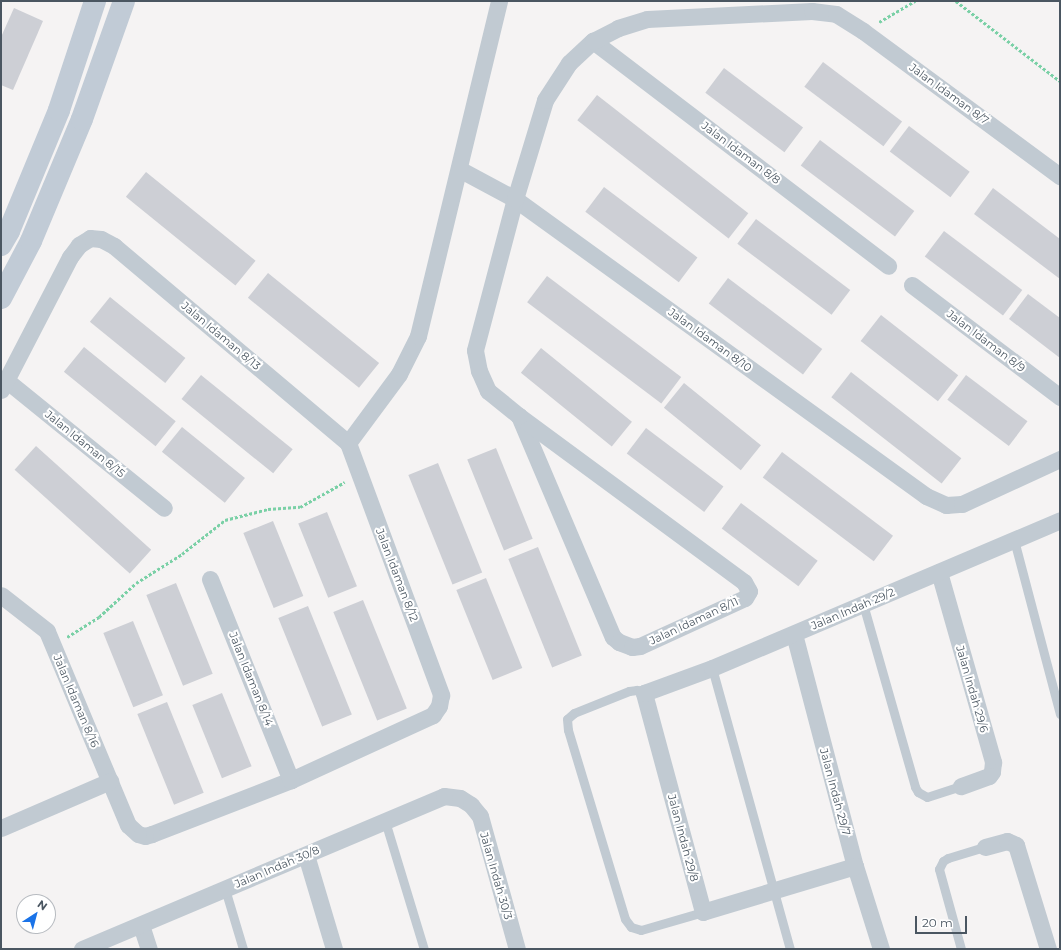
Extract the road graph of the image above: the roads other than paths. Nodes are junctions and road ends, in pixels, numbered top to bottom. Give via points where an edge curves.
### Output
1 (95, 1) edge
2 (124, 1) edge
3 (499, 1) edge
4 (836, 14) joint
5 (593, 40) junction
6 (459, 169) junction
7 (1060, 176) edge
8 (515, 199) junction
9 (1, 245) edge
10 (888, 266) dead end
11 (912, 285) dead end
12 (1, 298) edge
13 (3, 385) edge
14 (1060, 397) edge
15 (519, 416) junction
16 (348, 444) junction
17 (1060, 460) edge
18 (164, 508) dead end
19 (1060, 520) edge
20 (1014, 540) junction
21 (939, 572) junction
22 (210, 579) dead end
23 (1, 595) edge
24 (863, 604) junction
25 (794, 634) junction
26 (712, 668) junction
27 (644, 693) junction
28 (1060, 714) edge
29 (291, 780) junction
30 (110, 782) junction
31 (961, 786) joint
32 (471, 806) joint
33 (385, 821) junction
34 (1, 828) edge
35 (985, 847) joint
36 (306, 855) junction
37 (855, 866) junction
38 (224, 889) junction
39 (774, 890) junction
40 (703, 912) junction
41 (141, 925) junction
42 (82, 949) edge
43 (149, 949) edge
44 (243, 949) edge
45 (334, 949) edge
46 (424, 949) edge
47 (517, 949) edge
48 (790, 949) edge
49 (881, 949) edge
50 (961, 949) edge
51 (1048, 949) edge

1 - 9 main road via 59,110
2 - 12 main road via 82,119 34,234
3 - 6 street
4 - 5 street, Jalan Idaman 8/11 via 812,11 647,19 618,28
4 - 7 street, Jalan Idaman 8/7 via 863,31
5 - 8 street, Jalan Idaman 8/11 via 569,63 545,100
5 - 10 street, Jalan Idaman 8/8
6 - 8 street, Jalan Idaman 8/10
6 - 16 street via 418,336 399,374
8 - 15 street, Jalan Idaman 8/11 via 475,350 479,371 488,390
8 - 17 street, Jalan Idaman 8/10 via 926,496 946,505 962,504
11 - 14 street, Jalan Idaman 8/9
13 - 16 street, Jalan Idaman 8/13 via 70,257 79,245 90,238 101,239 114,246
13 - 18 street, Jalan Idaman 8/15
15 - 15 street, Jalan Idaman 8/11 via 744,582 749,591 745,598 640,646 632,647 619,642 613,637
16 - 29 street, Jalan Idaman 8/12 via 441,695 439,706 433,715
19 - 20 street, Jalan Indah 29/2
20 - 21 street, Jalan Indah 29/2
20 - 28 lane
21 - 24 street, Jalan Indah 29/2
21 - 31 street, Jalan Indah 29/6 via 993,762 989,776
22 - 29 street, Jalan Idaman 8/14
23 - 30 street, Jalan Idaman 8/16 via 47,631
24 - 25 street, Jalan Indah 29/2
24 - 31 lane via 915,787 927,797
25 - 26 street, Jalan Indah 29/2
25 - 37 street, Jalan Indah 29/7
26 - 27 street, Jalan Indah 29/2
26 - 39 lane
27 - 40 street, Jalan Indah 29/8
27 - 40 lane via 637,690 629,691 574,713 568,719 568,730 625,919 631,927 641,930
29 - 30 street, Jalan Idaman 8/16 via 146,836 138,834 128,825
30 - 34 street
32 - 33 street, Jalan Indah 30/8 via 460,798 444,796
32 - 47 street, Jalan Indah 30/3 via 480,816
33 - 36 street, Jalan Indah 30/8
33 - 46 lane
35 - 50 lane via 948,858 939,869
35 - 51 street via 1007,840 1016,845
36 - 38 street, Jalan Indah 30/8
36 - 45 street
37 - 39 street
37 - 49 street, Jalan Indah 29/7
38 - 41 street, Jalan Indah 30/8
38 - 44 lane
39 - 40 street
39 - 48 lane
41 - 42 street, Jalan Indah 30/8
41 - 43 street

